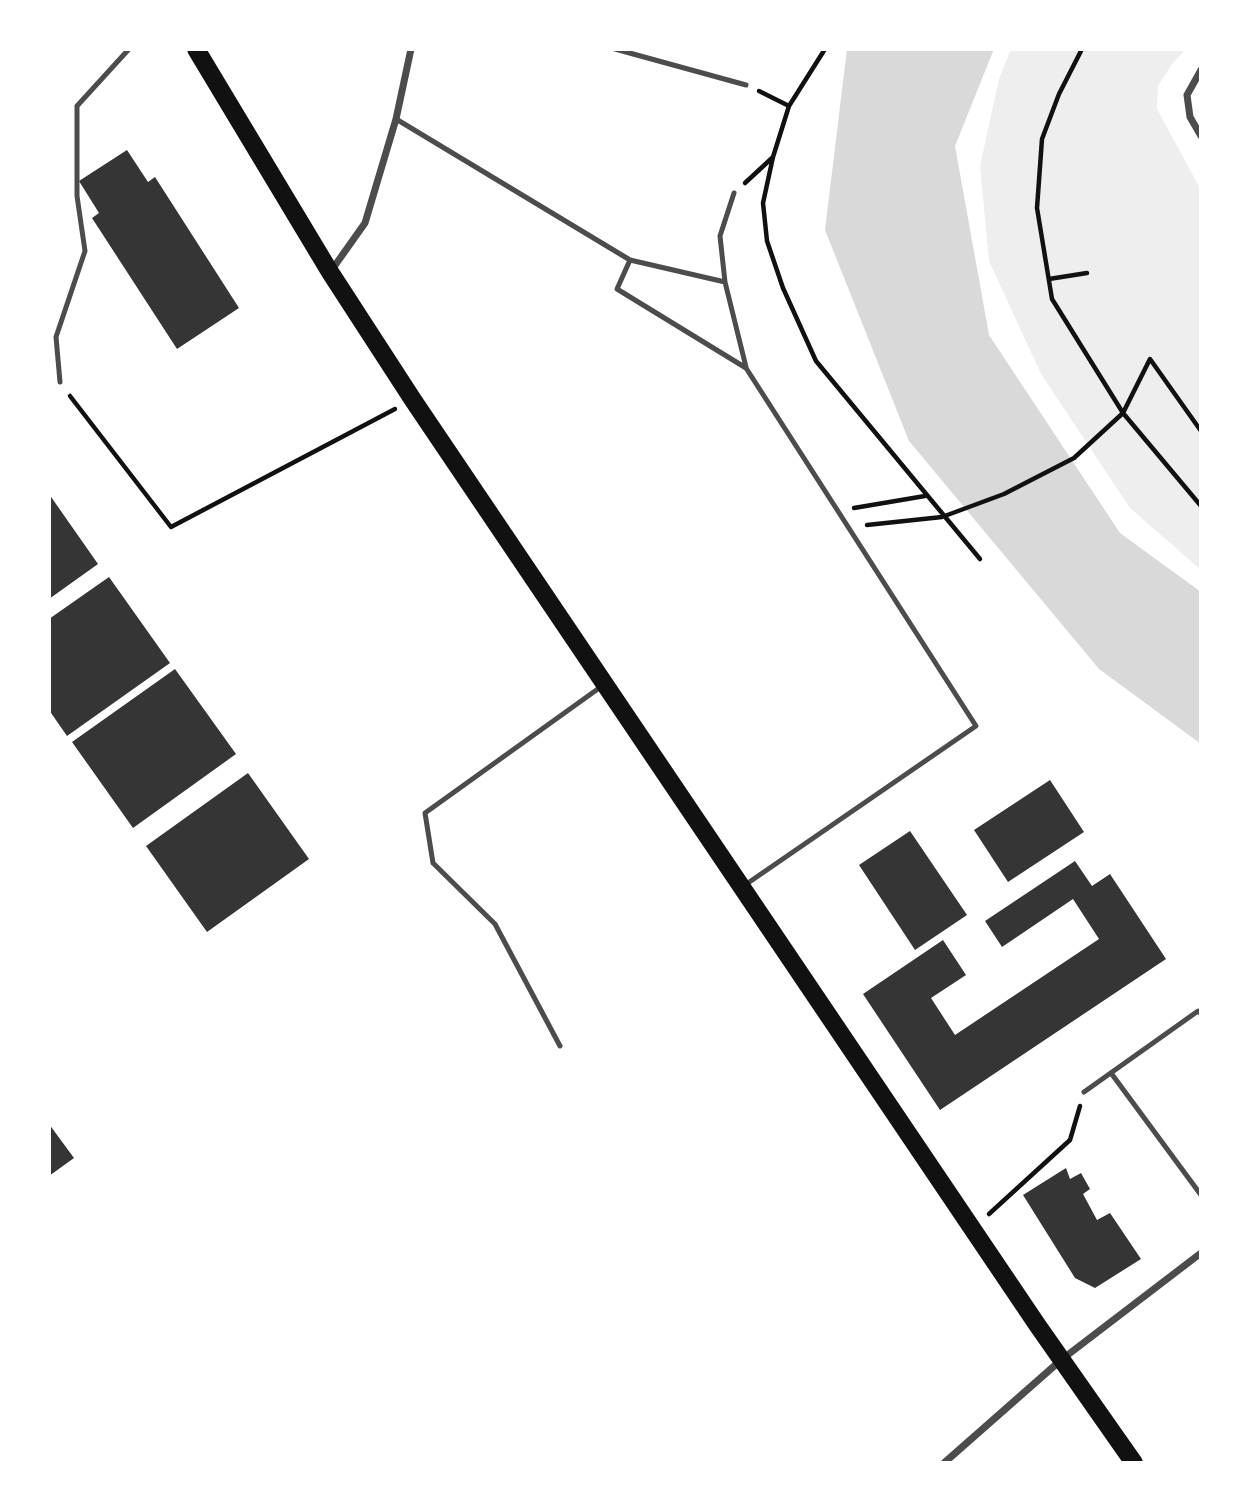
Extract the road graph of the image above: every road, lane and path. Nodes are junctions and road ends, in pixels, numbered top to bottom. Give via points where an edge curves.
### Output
1 (129, 49) edge
2 (196, 49) edge
3 (411, 49) edge
4 (615, 49) edge
5 (825, 49) edge
6 (1082, 49) edge
7 (1201, 70) edge
8 (746, 85) joint
9 (789, 106) junction
10 (396, 119) junction
11 (1201, 136) edge
12 (773, 157) junction
13 (734, 193) joint
14 (630, 260) junction
15 (330, 272) junction
16 (1087, 273) dead end
17 (1049, 279) junction
18 (725, 282) junction
19 (746, 368) junction
20 (60, 382) joint
21 (413, 400) junction
22 (1123, 413) junction
23 (1201, 431) edge
24 (925, 496) junction
25 (1201, 506) edge
26 (851, 508) dead end
27 (942, 517) junction
28 (849, 527) junction
29 (980, 559) dead end
30 (605, 684) junction
31 (742, 887) junction
32 (1200, 1013) edge
33 (560, 1046) dead end
34 (1111, 1073) junction
35 (1084, 1092) joint
36 (1201, 1195) edge
37 (972, 1228) junction
38 (1201, 1253) edge
39 (1061, 1360) junction
40 (944, 1463) edge
41 (1134, 1463) edge

1 - 20 lane via 77,106 77,196 85,251 56,337
2 - 15 main road
3 - 10 street
4 - 8 lane
5 - 9 path
6 - 17 path via 1042,139 1037,208
7 - 11 street via 1187,95 1190,117
8 - 9 path
9 - 12 path
10 - 14 lane
10 - 15 street via 365,223
12 - 13 path
12 - 24 path via 763,203 768,241 810,349
13 - 18 lane via 720,236
14 - 18 lane
14 - 19 lane via 617,289
15 - 21 main road
16 - 17 path
17 - 22 path via 1052,299
18 - 19 lane
19 - 28 lane
20 - 21 path via 171,527
21 - 30 main road
22 - 23 path via 1150,359
22 - 25 path
22 - 27 path via 1074,458 1004,494
24 - 26 path
24 - 27 path
27 - 28 path
27 - 29 path
28 - 31 lane via 976,726
30 - 31 main road
30 - 33 lane via 425,813 433,863 495,924
31 - 37 main road
32 - 34 lane
34 - 35 lane
34 - 36 lane
35 - 37 path via 1070,1140
37 - 39 main road
38 - 39 street
39 - 40 street
39 - 41 main road

